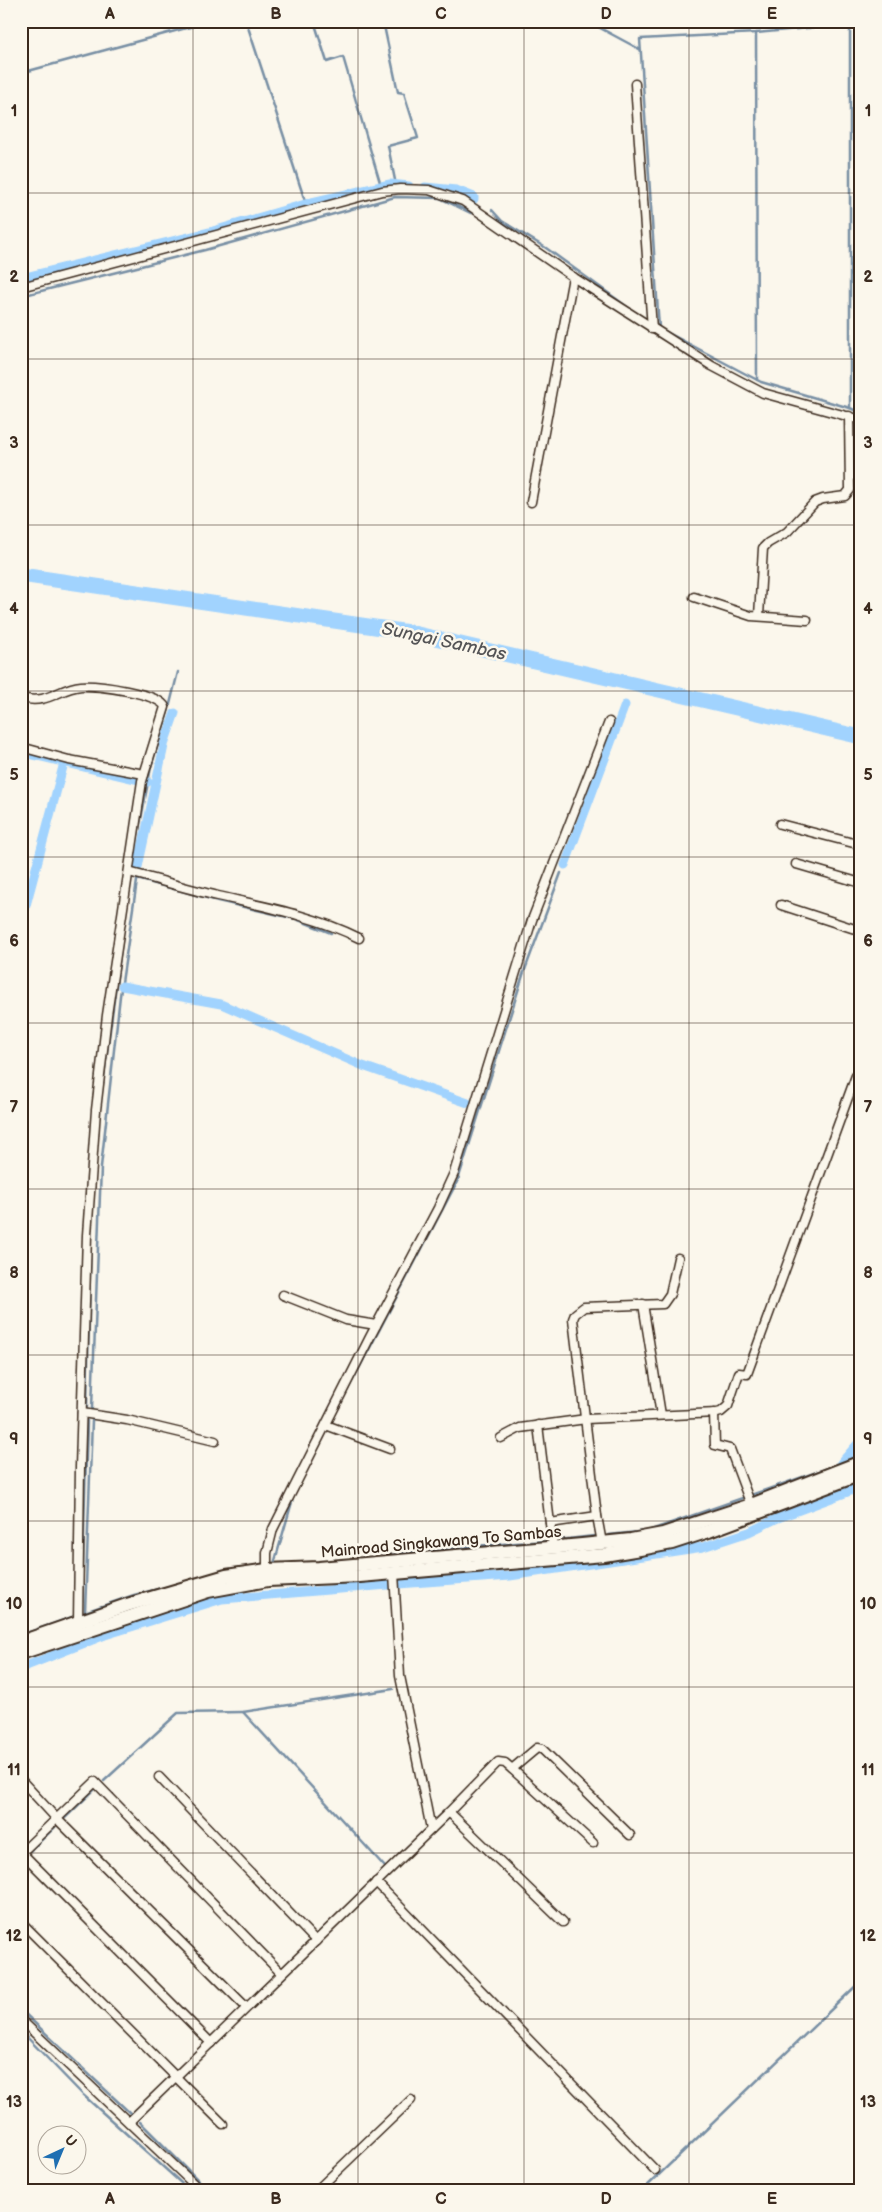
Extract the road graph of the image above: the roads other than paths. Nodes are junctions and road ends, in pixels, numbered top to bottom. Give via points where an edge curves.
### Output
1 (635, 84) dead end
2 (573, 276) junction
3 (21, 287) edge
4 (652, 329) junction
5 (849, 416) junction
6 (861, 420) edge
7 (531, 502) dead end
8 (694, 598) dead end
9 (759, 616) junction
10 (807, 620) dead end
11 (21, 698) edge
12 (609, 722) dead end
13 (21, 747) edge
14 (144, 774) junction
15 (780, 824) dead end
16 (861, 845) edge
17 (796, 864) dead end
18 (129, 872) junction
19 (861, 883) edge
20 (781, 905) dead end
21 (861, 931) edge
22 (359, 938) dead end
23 (861, 1062) edge
24 (678, 1258) dead end
25 (283, 1295) dead end
26 (642, 1304) junction
27 (376, 1325) junction
28 (82, 1413) junction
29 (714, 1413) junction
30 (660, 1415) junction
31 (586, 1418) junction
32 (326, 1425) junction
33 (538, 1425) junction
34 (501, 1438) dead end
35 (215, 1441) dead end
36 (390, 1449) dead end
37 (860, 1466) edge
38 (751, 1504) junction
39 (597, 1516) junction
40 (550, 1523) junction
41 (602, 1542) junction
42 (554, 1548) junction
43 (440, 1563) junction
44 (266, 1570) junction
45 (394, 1573) junction
46 (129, 1611) junction
47 (78, 1622) junction
48 (21, 1642) edge
49 (21, 1653) edge
50 (512, 1769) junction
51 (158, 1777) dead end
52 (21, 1780) edge
53 (448, 1812) junction
54 (56, 1818) junction
55 (431, 1829) junction
56 (630, 1835) dead end
57 (593, 1843) dead end
58 (21, 1852) edge
59 (376, 1882) junction
60 (21, 1922) edge
61 (563, 1922) dead end
62 (316, 1941) junction
63 (281, 1973) junction
64 (246, 2007) junction
65 (21, 2020) edge
66 (211, 2043) junction
67 (177, 2077) junction
68 (410, 2100) dead end
69 (129, 2122) junction
70 (223, 2124) dead end
71 (655, 2170) dead end
72 (201, 2191) edge
73 (316, 2191) edge

1 - 4 street
2 - 3 street via 463,201 429,190 407,189 382,191
2 - 4 street
2 - 7 street
4 - 5 street via 747,386
5 - 6 street
5 - 9 street via 850,490 845,496 815,502 787,532 765,545
8 - 9 street
9 - 10 street
11 - 14 street via 46,699 72,688 88,686 143,694 162,702 165,707
12 - 27 street via 532,920 454,1173
13 - 14 street
14 - 18 street
15 - 16 street
17 - 19 street
18 - 22 street via 286,911
18 - 28 street via 96,1110 87,1236
20 - 21 street
23 - 29 street via 747,1374 739,1373 728,1406
24 - 26 street via 666,1302
25 - 27 street via 346,1320
26 - 30 street
26 - 31 street via 584,1307 575,1314 573,1328
27 - 32 street
28 - 35 street
28 - 47 street
29 - 30 street
29 - 38 street via 715,1445 730,1449
30 - 31 street
31 - 33 street
31 - 39 street
32 - 36 street
32 - 44 street via 273,1529
33 - 34 street via 520,1428
33 - 40 street
37 - 38 highway, Mainroad Singkawang To Sambas
37 - 43 highway, Mainroad Singkawang To Sambas via 709,1531 658,1546 604,1555
38 - 41 highway, Mainroad Singkawang To Sambas via 663,1534
39 - 40 street
39 - 41 street
40 - 42 street
41 - 42 highway, Mainroad Singkawang To Sambas
42 - 43 highway, Mainroad Singkawang To Sambas
43 - 44 highway, Mainroad Singkawang To Sambas
43 - 45 highway, Mainroad Singkawang To Sambas
44 - 46 highway, Mainroad Singkawang To Sambas via 212,1579
45 - 46 highway, Mainroad Singkawang To Sambas via 268,1580 234,1585
45 - 55 street via 400,1676
46 - 47 highway, Mainroad Singkawang To Sambas
46 - 49 highway, Mainroad Singkawang To Sambas
47 - 48 highway, Mainroad Singkawang To Sambas
50 - 53 street via 498,1762
50 - 56 street via 537,1748 542,1749
50 - 57 street
51 - 62 street
52 - 54 street
53 - 55 street
53 - 61 street
54 - 58 street
54 - 63 street via 95,1782
54 - 64 street
55 - 59 street
58 - 66 street
59 - 62 street
59 - 71 street
60 - 67 street
62 - 63 street
63 - 64 street
64 - 66 street
65 - 69 street
66 - 67 street
67 - 69 street
67 - 70 street
68 - 73 street
69 - 72 street

